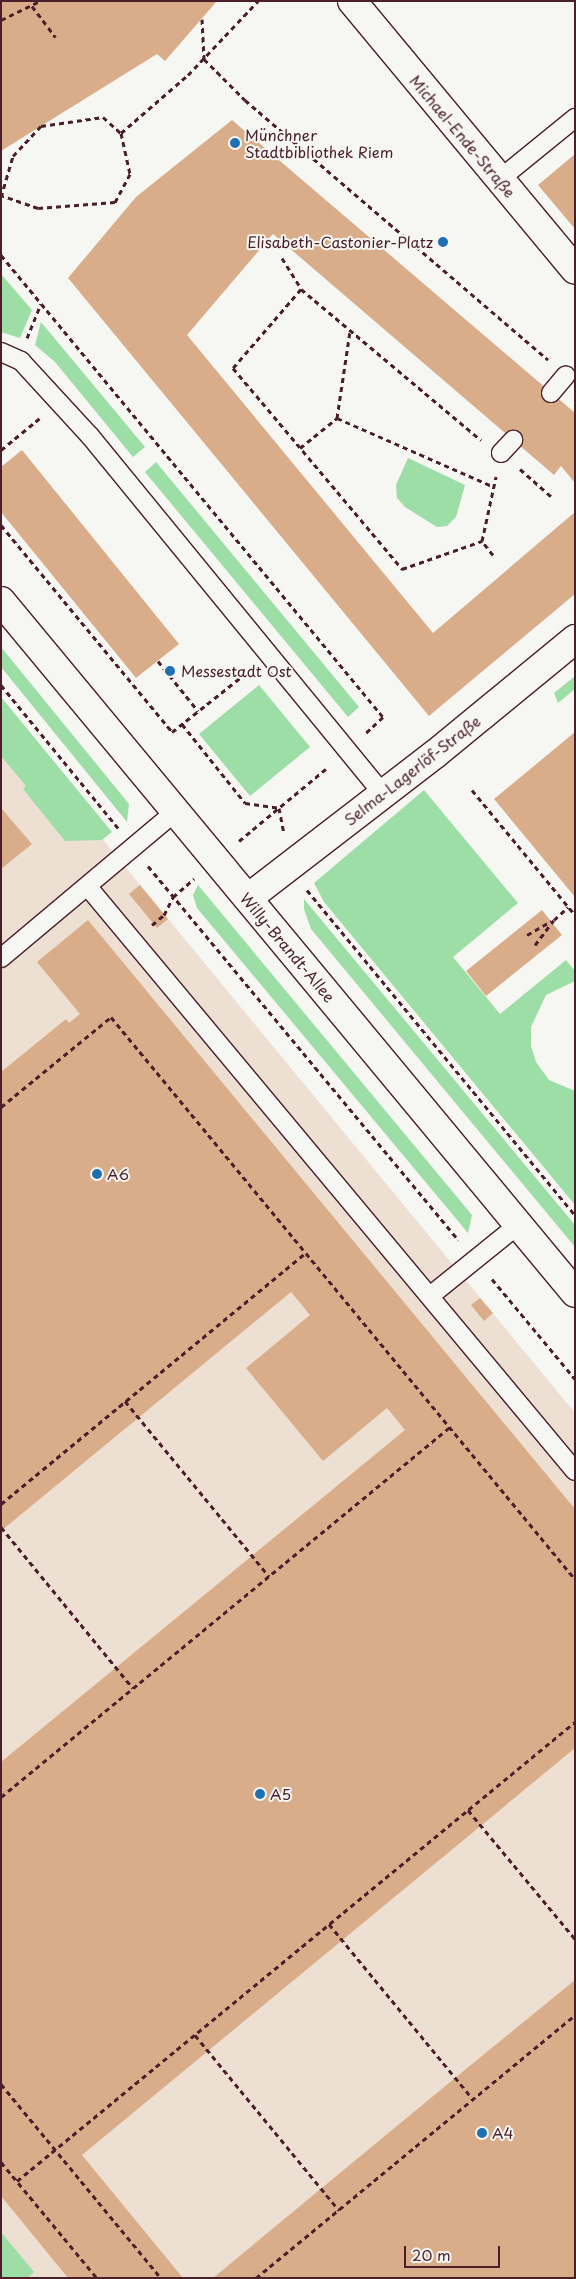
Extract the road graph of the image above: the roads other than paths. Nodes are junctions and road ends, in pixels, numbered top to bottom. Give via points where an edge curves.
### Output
1 (352, 1) edge
2 (575, 118) edge
3 (500, 180) junction
4 (575, 270) edge
5 (1, 352) edge
6 (566, 375) road end
7 (551, 392) dead end
8 (1, 601) edge
9 (575, 639) edge
10 (382, 793) junction
11 (176, 811) junction
12 (88, 887) junction
13 (248, 898) junction
14 (1, 958) edge
15 (518, 1224) junction
16 (575, 1292) edge
17 (430, 1296) junction
18 (575, 1471) edge

1 - 3 main road, Michael-Ende-Straße
2 - 3 lane
3 - 4 main road, Michael-Ende-Straße
5 - 10 lane via 21,361 90,436
6 - 7 lane
8 - 11 main road, Willy-Brandt-Allee
9 - 10 main road, Selma-Lagerlöf-Straße via 434,755
10 - 13 main road, Selma-Lagerlöf-Straße
11 - 12 lane
11 - 13 main road, Willy-Brandt-Allee
12 - 14 lane
12 - 17 lane
13 - 15 main road, Willy-Brandt-Allee
15 - 16 main road, Willy-Brandt-Allee
15 - 17 lane
17 - 18 lane

